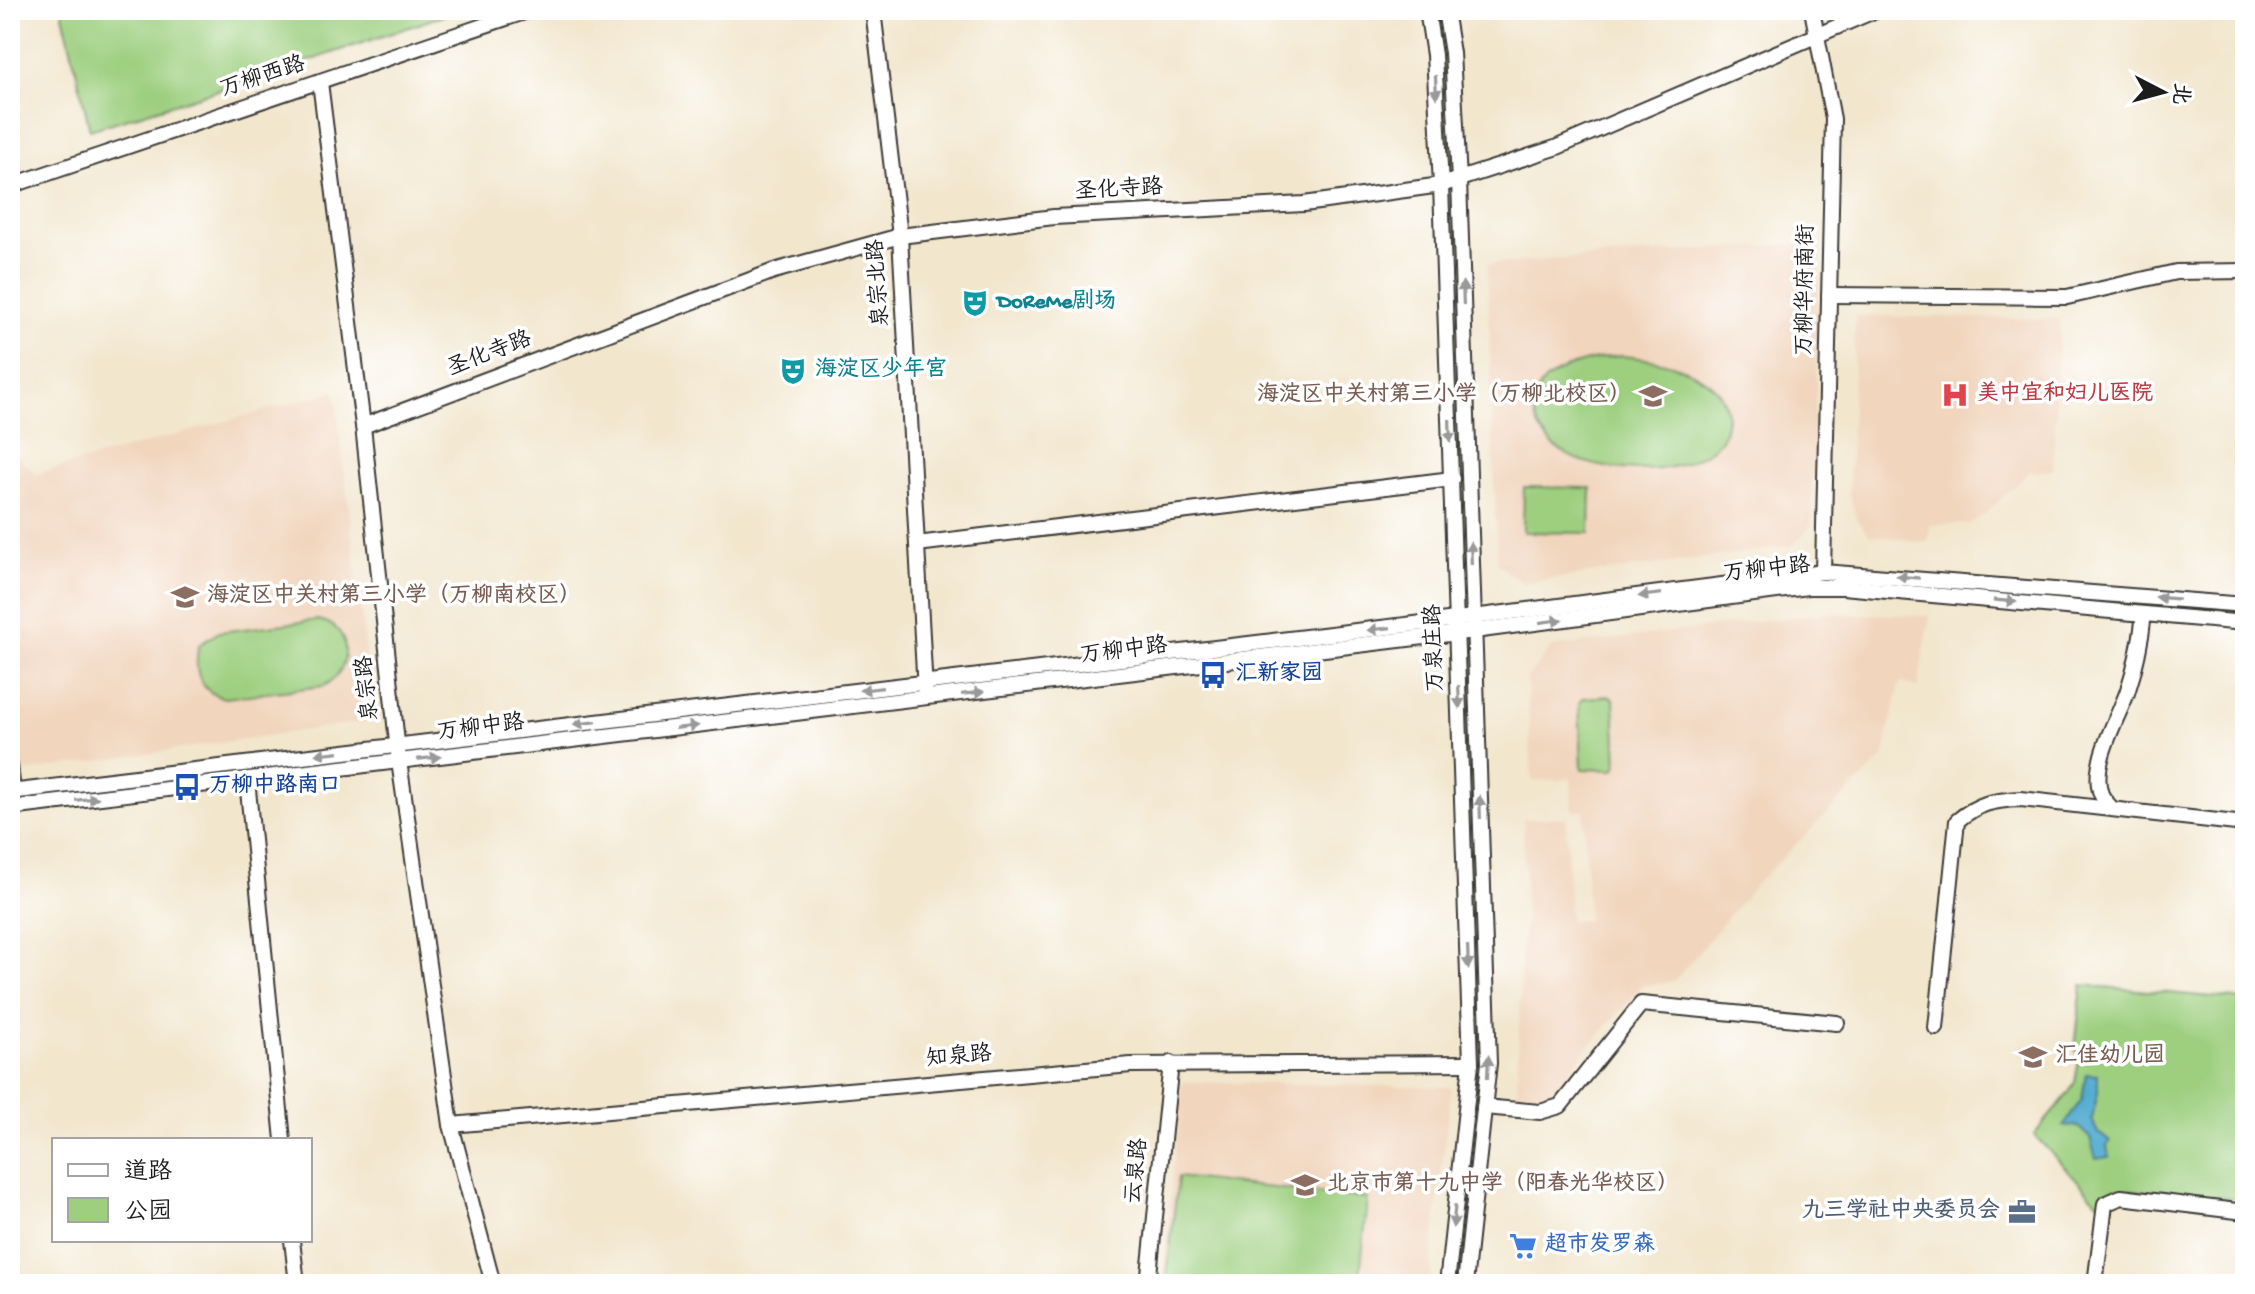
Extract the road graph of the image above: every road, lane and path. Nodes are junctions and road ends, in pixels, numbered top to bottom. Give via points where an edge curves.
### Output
1 (530, 10) edge
2 (873, 10) edge
3 (1427, 10) edge
4 (1445, 10) edge
5 (1812, 10) edge
6 (1876, 10) edge
7 (1818, 36) junction
8 (320, 82) junction
9 (1459, 180) junction
10 (1441, 185) junction
11 (10, 186) edge
12 (900, 236) junction
13 (2245, 271) edge
14 (1829, 295) junction
15 (363, 426) junction
16 (1452, 479) junction
17 (917, 544) junction
18 (1823, 572) junction
19 (2245, 605) edge
20 (2144, 614) junction
21 (2245, 623) edge
22 (1474, 624) junction
23 (1457, 626) junction
24 (925, 683) junction
25 (926, 699) junction
26 (397, 745) junction
27 (399, 761) junction
28 (10, 765) edge
29 (247, 780) junction
30 (12, 792) edge
31 (10, 808) edge
32 (2112, 809) junction
33 (2245, 824) edge
34 (1837, 1023) dead end
35 (1936, 1028) dead end
36 (1171, 1063) junction
37 (1471, 1063) junction
38 (1484, 1107) junction
39 (451, 1125) junction
40 (283, 1138) edge
41 (2245, 1212) edge
42 (292, 1242) edge
43 (297, 1284) edge
44 (493, 1284) edge
45 (1148, 1284) edge
46 (1447, 1284) edge
47 (1465, 1284) edge
48 (2095, 1284) edge

1 - 8 street, 万柳西路
2 - 12 street, 泉宗北路
3 -> 10 street, 万泉庄路
4 - 9 street, 万泉庄路
5 - 7 street, 万柳华府南街
6 - 7 street, 圣化寺路
7 - 9 street, 圣化寺路 via 1555,148
7 - 14 street, 万柳华府南街 via 1833,119
8 - 11 street, 万柳西路
8 - 15 street, 泉宗路
9 - 10 street, 圣化寺路
22 -> 9 street, 万泉庄路
10 - 12 street, 圣化寺路 via 1304,204 1054,217
10 -> 16 street, 万泉庄路
12 - 15 street, 圣化寺路 via 774,271
12 - 17 street, 泉宗北路
13 - 14 street via 2176,272 2067,297
14 - 18 street, 万柳华府南街
15 - 26 street, 泉宗路
16 - 17 street
16 - 23 street, 万泉庄路
17 - 24 street, 泉宗北路
19 -> 18 street, 万柳中路
18 -> 22 street, 万柳中路
20 - 21 street, 万柳中路
22 -> 20 street, 万柳中路 via 1808,587
20 - 32 street via 2141,650 2100,771 2101,794
22 - 23 street, 万柳中路
38 -> 22 street, 万泉庄路 via 1488,1051
23 -> 24 street, 万柳中路
25 -> 23 street, 万柳中路
23 -> 37 street, 万泉庄路
24 - 25 street, 泉宗北路
24 -> 26 street, 万柳中路
27 -> 25 street, 万柳中路
26 - 27 street, 泉宗路
26 -> 30 street, 万柳中路
27 - 29 street, 万柳中路
27 - 39 street, 泉宗路
28 - 30 street
31 -> 29 street, 万柳中路
29 - 40 street
32 - 33 street
32 - 35 street via 1989,800 1957,821
34 - 38 street via 1641,1004 1560,1106 1540,1112
36 - 37 street, 知泉路
36 - 39 street, 知泉路
36 - 45 street, 云泉路
37 -> 46 street, 万泉庄路
38 - 47 street, 万泉庄路
39 - 44 street, 泉宗路
41 - 48 street via 2121,1197 2105,1204
42 - 43 street

